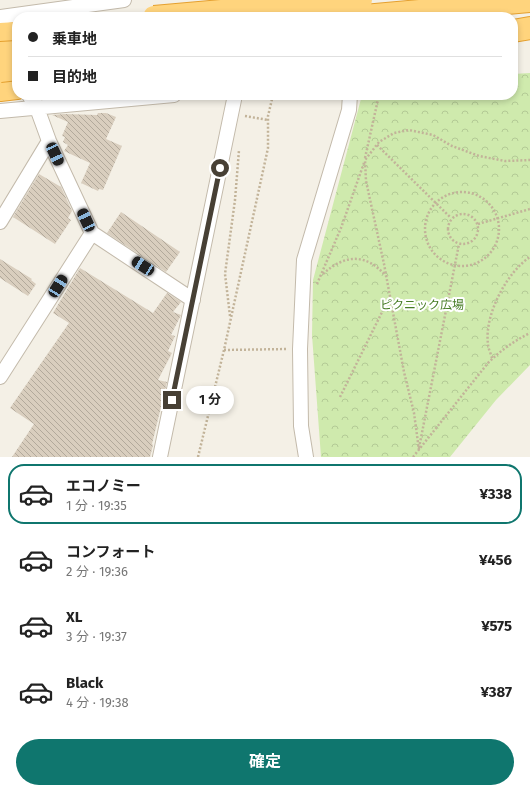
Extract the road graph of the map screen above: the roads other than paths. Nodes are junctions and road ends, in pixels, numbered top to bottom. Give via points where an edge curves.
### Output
1 (124, 0) edge
2 (254, 0) edge
3 (356, 0) edge
4 (361, 0) edge
5 (530, 1) edge
6 (36, 12) edge
7 (206, 12) edge
8 (251, 12) edge
9 (355, 12) edge
10 (409, 12) edge
11 (12, 15) edge
12 (0, 17) edge
13 (530, 20) edge
14 (518, 21) edge
15 (530, 28) edge
16 (518, 30) edge
17 (12, 33) edge
18 (0, 34) edge
19 (0, 46) edge
20 (12, 53) edge
21 (0, 54) edge
22 (12, 66) edge
23 (12, 70) edge
24 (0, 71) edge
25 (12, 89) edge
26 (0, 90) edge
27 (32, 100) edge
28 (121, 100) edge
29 (234, 100) edge
30 (350, 100) edge
31 (36, 108) junction
32 (0, 111) edge
33 (49, 141) junction
34 (0, 222) edge
35 (92, 233) junction
36 (193, 300) junction
37 (0, 377) edge
38 (160, 457) edge
39 (306, 457) edge

1 - 6 street
2 - 8 street
3 - 9 street
4 - 7 highway, bridge
5 - 10 highway, bridge
11 - 12 street
13 - 14 highway
15 - 16 highway
17 - 18 highway
19 - 22 street
20 - 21 highway, bridge
23 - 24 highway, bridge
25 - 26 highway
27 - 31 street
28 - 31 street
29 - 36 street
30 - 39 street via 349,110 304,260 300,349 301,426
31 - 32 street
31 - 33 street
33 - 34 street
33 - 35 street
35 - 36 street
35 - 37 street
36 - 38 street

